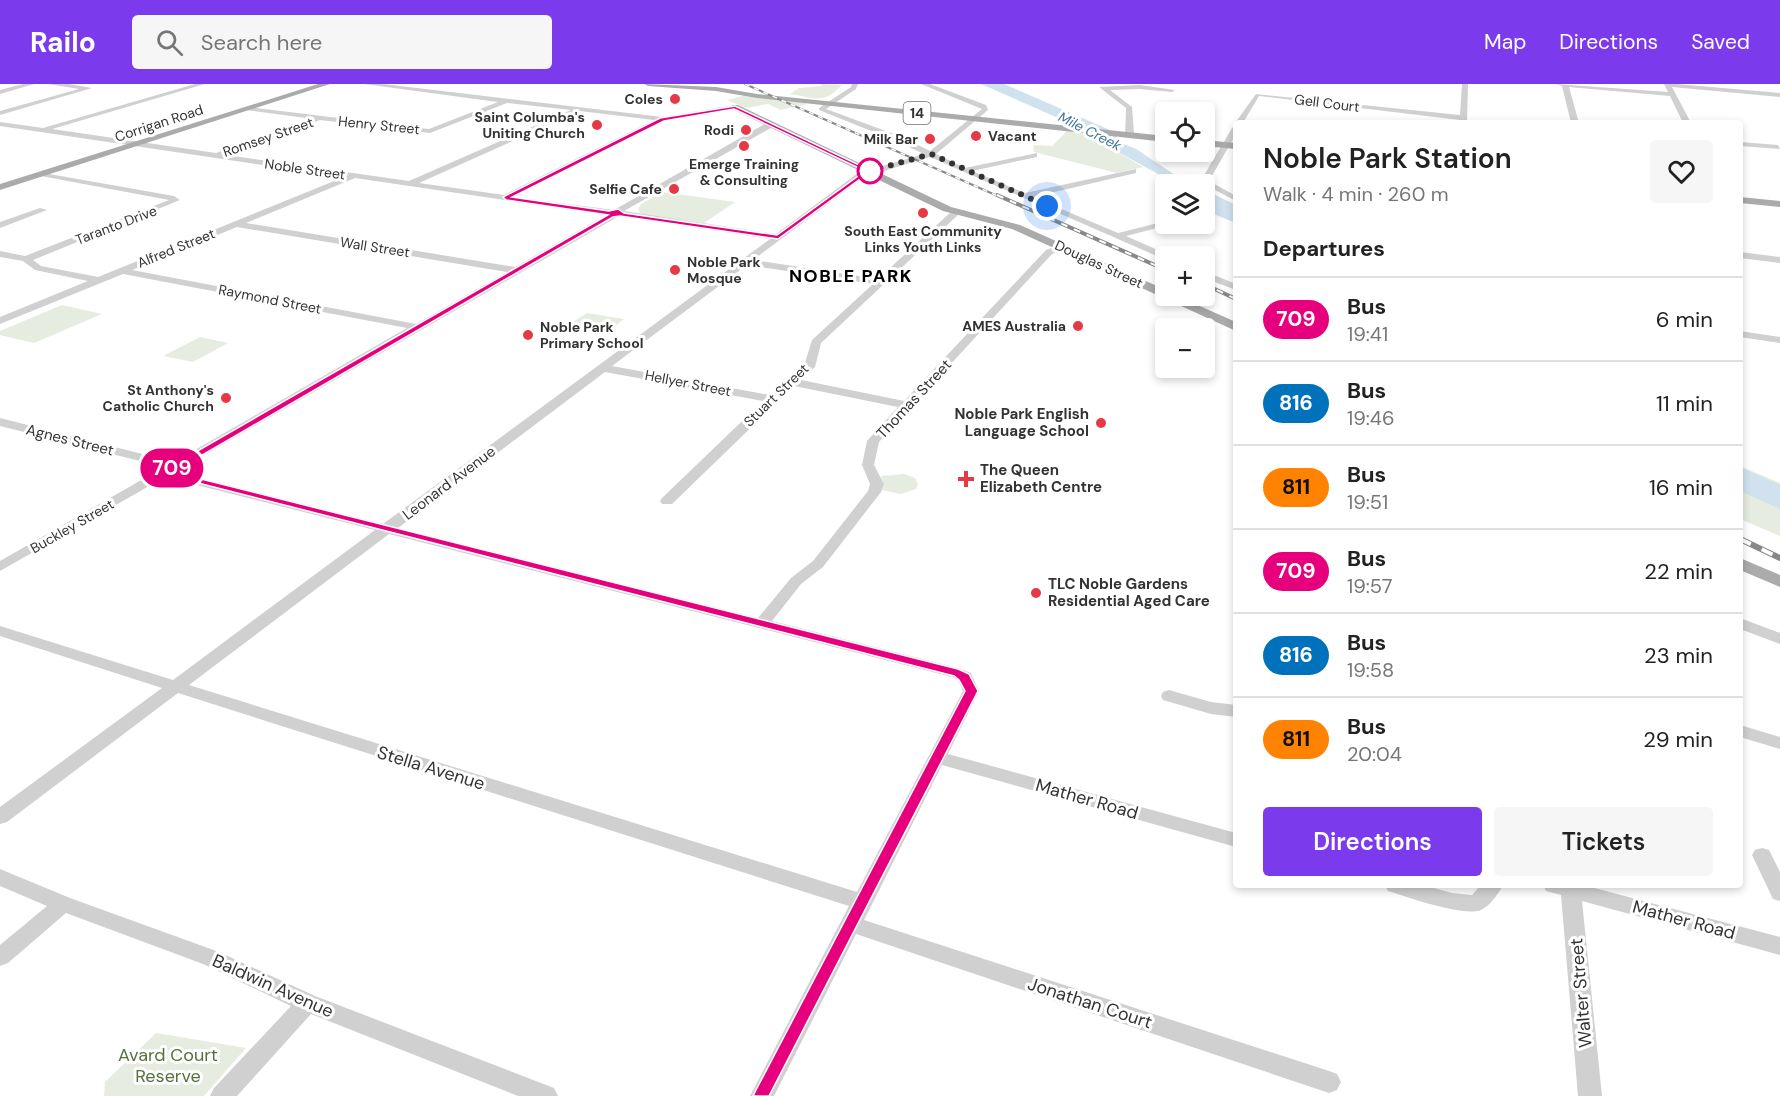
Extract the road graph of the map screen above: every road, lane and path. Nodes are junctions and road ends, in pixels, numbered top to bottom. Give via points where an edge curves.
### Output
1 (31, 84) edge
2 (51, 84) edge
3 (202, 84) edge
4 (326, 84) edge
5 (367, 84) edge
6 (648, 84) edge
7 (855, 84) edge
8 (924, 84) edge
9 (1263, 84) edge
10 (1465, 84) edge
11 (1558, 84) edge
12 (1565, 84) edge
13 (1667, 85) edge
14 (1100, 86) edge
15 (706, 89) edge
16 (1172, 90) dead end
17 (0, 92) edge
18 (1672, 94) junction
19 (719, 95) junction
20 (1259, 95) junction
21 (1780, 95) edge
22 (757, 96) junction
23 (506, 101) junction
24 (828, 103) junction
25 (735, 107) junction
26 (248, 109) junction
27 (579, 109) junction
28 (0, 113) edge
29 (322, 119) junction
30 (662, 119) junction
31 (974, 119) junction
32 (1241, 120) edge
33 (1456, 120) edge
34 (1464, 120) edge
35 (1574, 120) edge
36 (1685, 120) edge
37 (0, 124) edge
38 (774, 125) junction
39 (23, 128) junction
40 (40, 130) junction
41 (1233, 133) edge
42 (0, 134) edge
43 (1128, 135) junction
44 (1155, 138) edge
45 (135, 144) junction
46 (1215, 144) edge
47 (1743, 144) edge
48 (1226, 145) junction
49 (1233, 146) edge
50 (1778, 147) dead end
51 (931, 154) junction
52 (1034, 155) dead end
53 (215, 156) junction
54 (964, 170) junction
55 (1133, 171) dead end
56 (871, 172) junction
57 (41, 174) junction
58 (352, 176) junction
59 (410, 184) junction
60 (0, 187) edge
61 (1025, 196) junction
62 (506, 198) junction
63 (1233, 198) edge
64 (1743, 200) edge
65 (1780, 204) edge
66 (43, 210) dead end
67 (956, 212) junction
68 (615, 213) junction
69 (235, 224) junction
70 (0, 225) edge
71 (1155, 227) edge
72 (1117, 236) junction
73 (778, 237) junction
74 (1063, 247) junction
75 (1155, 252) edge
76 (0, 254) edge
77 (1743, 255) edge
78 (26, 259) junction
79 (1780, 260) edge
80 (746, 262) junction
81 (122, 270) junction
82 (515, 270) junction
83 (1215, 278) edge
84 (98, 280) junction
85 (879, 282) junction
86 (1233, 286) edge
87 (1155, 289) edge
88 (1191, 306) edge
89 (0, 321) edge
90 (1233, 326) edge
91 (417, 327) junction
92 (1743, 334) edge
93 (1780, 340) edge
94 (604, 368) junction
95 (793, 382) junction
96 (772, 399) junction
97 (908, 405) junction
98 (0, 422) edge
99 (170, 470) junction
100 (667, 501) dead end
101 (386, 530) junction
102 (1743, 564) edge
103 (0, 567) edge
104 (1780, 582) edge
105 (761, 624) junction
106 (1743, 624) edge
107 (0, 631) edge
108 (1780, 639) edge
109 (174, 687) junction
110 (1169, 696) dead end
111 (1233, 711) edge
112 (1743, 732) edge
113 (1780, 743) edge
114 (937, 757) junction
115 (0, 817) edge
116 (1233, 839) edge
117 (1762, 855) dead end
118 (0, 877) edge
119 (1406, 888) edge
120 (1490, 888) edge
121 (1562, 888) edge
122 (1566, 888) edge
123 (1780, 893) edge
124 (862, 902) junction
125 (63, 904) junction
126 (851, 924) junction
127 (1780, 946) edge
128 (0, 957) edge
129 (307, 1003) junction
130 (1329, 1082) dead end
131 (222, 1096) edge
132 (546, 1096) edge
133 (762, 1096) edge
134 (1590, 1096) edge

1 - 17 street
2 - 28 street via 89,88
3 - 40 street
4 - 26 main road, Corrigan Road
5 - 23 street
6 - 15 main road, Douglas Street
7 - 24 street
8 - 31 street via 986,108
9 - 20 street
10 - 34 street
11 - 12 street
12 - 18 street
12 - 35 street
13 - 18 street
13 - 21 street
14 - 16 street
14 - 43 street via 1129,107
15 - 19 main road, Douglas Street
18 - 36 street
19 - 22 main road, 14
19 - 22 main road, 14
19 - 25 main road, Douglas Street
20 - 32 street
20 - 33 street, Gell Court
22 - 24 main road, 14
23 - 27 street
23 - 29 street, Henry Street via 430,131
24 - 31 main road, 14
24 - 51 street via 821,109
25 - 30 street
25 - 38 main road, Douglas Street
26 - 29 street, Henry Street
26 - 45 main road, Corrigan Road
27 - 30 street
27 - 59 street
29 - 53 street, Romsey Street
30 - 62 street
31 - 43 main road, 14
31 - 51 street
37 - 39 street, Noble Street
38 - 56 main road, Douglas Street
38 - 68 street, Buckley Street
39 - 40 street, Noble Street
39 - 42 street
40 - 45 street, Noble Street
41 - 48 street
43 - 44 main road, 14
45 - 53 street, Noble Street
45 - 57 main road, Corrigan Road
46 - 48 main road
47 - 50 street
48 - 49 main road
48 - 63 street via 1204,183
51 - 54 street
51 - 56 street, Leonard Avenue
52 - 54 street
53 - 58 street, Noble Street
54 - 61 street
55 - 61 street
56 - 67 main road, Douglas Street
56 - 73 street, Leonard Avenue via 861,175
57 - 60 main road, Corrigan Road
57 - 78 street, Taranto Drive via 176,200
58 - 59 street, Noble Street
58 - 69 street, Alfred Street
59 - 62 street, Noble Street
61 - 72 street
62 - 68 street, Noble Street
64 - 65 main road
66 - 70 street
67 - 74 main road, Douglas Street via 1014,226
67 - 85 street, Stuart Street
68 - 73 street, Noble Street
68 - 82 street, Buckley Street
69 - 81 street, Alfred Street
69 - 82 street, Wall Street
71 - 72 street
72 - 75 street
73 - 80 street, Leonard Avenue
74 - 87 main road, Douglas Street
74 - 97 street, Thomas Street via 1049,252
76 - 78 street
77 - 79 street
78 - 84 street via 38,268
80 - 85 street
80 - 94 street, Leonard Avenue
81 - 84 street, Alfred Street
81 - 91 street, Raymond Street
82 - 91 street, Buckley Street
83 - 86 street
84 - 89 street, Alfred Street
85 - 95 street, Stuart Street via 816,342 811,363
88 - 90 main road, Douglas Street
91 - 99 street, Buckley Street
92 - 93 street
94 - 96 street, Hellyer Street
94 - 101 street, Leonard Avenue
95 - 96 street, Stuart Street
95 - 97 street
96 - 100 street, Stuart Street
97 - 105 street, Thomas Street via 873,441 868,465 877,484 874,492 818,564 796,581
98 - 99 street, Agnes Street
99 - 101 street, Agnes Street
99 - 103 street, Buckley Street
101 - 105 street, Agnes Street
101 - 109 street, Leonard Avenue
102 - 104 main road
105 - 114 street, Agnes Street via 965,677 971,691
106 - 108 street
107 - 109 street, Stella Avenue
109 - 115 street, Leonard Avenue
109 - 124 street, Stella Avenue
110 - 111 street
112 - 113 street
114 - 116 street, Mather Road
114 - 124 street
117 - 123 street
118 - 125 street, Baldwin Avenue
119 - 120 street via 1452,901 1477,903
121 - 134 street, Walter Street
122 - 127 street, Mather Road
124 - 126 street
125 - 128 street
125 - 129 street, Baldwin Avenue via 211,958
126 - 130 street, Jonathan Court
126 - 133 street
129 - 131 street
129 - 132 street, Baldwin Avenue

